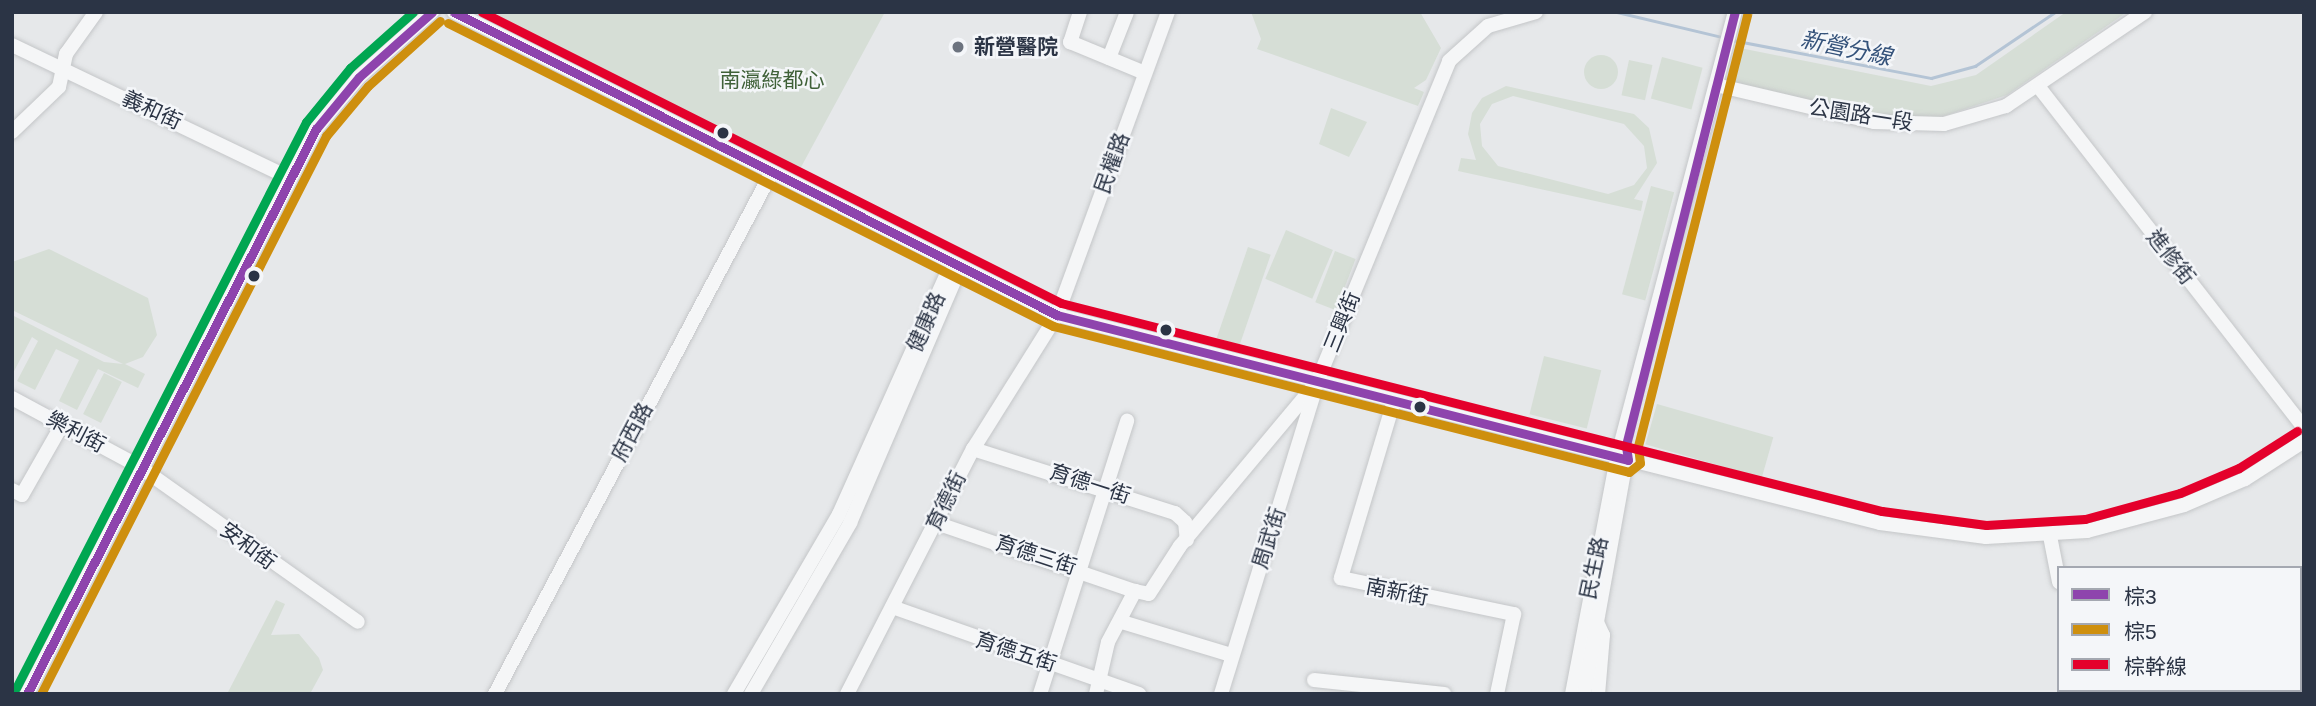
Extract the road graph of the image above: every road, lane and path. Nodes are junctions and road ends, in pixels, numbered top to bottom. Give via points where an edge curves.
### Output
1 (96, 12) edge
2 (432, 12) edge
3 (454, 12) edge
4 (1080, 12) edge
5 (1127, 12) edge
6 (1168, 12) edge
7 (1536, 12) edge
8 (1735, 12) edge
9 (2145, 12) edge
10 (12, 45) edge
11 (1109, 58) junction
12 (67, 71) junction
13 (1145, 73) junction
14 (1716, 85) junction
15 (2038, 86) junction
16 (12, 132) edge
17 (772, 172) junction
18 (290, 178) junction
19 (960, 267) junction
20 (1057, 315) junction
21 (1317, 382) junction
22 (12, 398) edge
23 (1394, 401) junction
24 (1127, 421) dead end
25 (62, 425) junction
26 (2304, 428) edge
27 (2304, 441) edge
28 (973, 449) junction
29 (1624, 454) junction
30 (140, 467) junction
31 (1104, 488) junction
32 (12, 490) edge
33 (936, 523) junction
34 (2050, 536) junction
35 (1186, 540) junction
36 (821, 558) junction
37 (1080, 568) junction
38 (2057, 572) edge
39 (1135, 591) junction
40 (895, 608) junction
41 (1595, 618) junction
42 (358, 622) dead end
43 (1122, 622) junction
44 (1231, 655) junction
45 (1049, 663) junction
46 (1101, 679) junction
47 (1314, 680) dead end
48 (27, 694) edge
49 (495, 694) edge
50 (734, 694) edge
51 (751, 694) edge
52 (847, 694) edge
53 (1040, 694) edge
54 (1096, 694) edge
55 (1139, 694) edge
56 (1221, 694) edge
57 (1444, 694) edge
58 (1497, 694) edge
59 (1572, 694) edge
60 (1584, 694) edge
61 (1598, 694) edge

1 - 12 street via 66,54
2 - 18 street via 359,77 316,129
3 - 17 street
4 - 11 street via 1070,42
5 - 11 street
6 - 13 street, 民權路
7 - 21 street, 三興街 via 1488,26 1443,70
8 - 14 street, 民生路
9 - 15 street, 公園路一段
10 - 12 street, 義和街
11 - 13 street
12 - 16 street via 59,88
12 - 18 street, 義和街
13 - 20 street, 民權路
14 - 15 street, 公園路一段 via 1909,126 1975,117
14 - 29 street, 民生路
15 - 26 street, 進修街
17 - 19 street
17 - 49 street, 府西路
18 - 30 street
19 - 20 street
19 - 36 street, 健康路 via 946,276
20 - 21 street
20 - 28 street, 育德街 via 1032,346
21 - 23 street
21 - 35 street, 三興街
21 - 44 street, 周武街
22 - 25 street, 樂利街
23 - 29 street
23 - 58 street, 南新街 via 1341,578 1514,614
24 - 31 street
25 - 30 street, 樂利街
25 - 32 street via 22,495
27 - 34 street via 2245,480 2184,505
28 - 31 street, 育德一街
28 - 33 street, 育德街
29 - 34 street via 1906,528
29 - 41 street, 民生路
29 - 59 street, 民生路
30 - 42 street, 安和街
30 - 48 street
31 - 35 street, 育德一街 via 1175,513 1185,522
31 - 37 street
33 - 37 street, 育德三街
33 - 40 street, 育德街
34 - 38 street
35 - 39 street, 三興街 via 1149,594
36 - 50 street, 健康路
36 - 51 street, 健康路
37 - 39 street, 育德三街
37 - 45 street
39 - 43 street
40 - 45 street, 育德五街
40 - 52 street, 育德街
41 - 60 street, 民生路
41 - 61 street, 民生路 via 1603,635
43 - 44 street
43 - 46 street via 1108,642
44 - 56 street, 周武街
45 - 46 street, 育德五街
45 - 53 street
46 - 54 street
46 - 55 street, 育德五街
47 - 57 street

